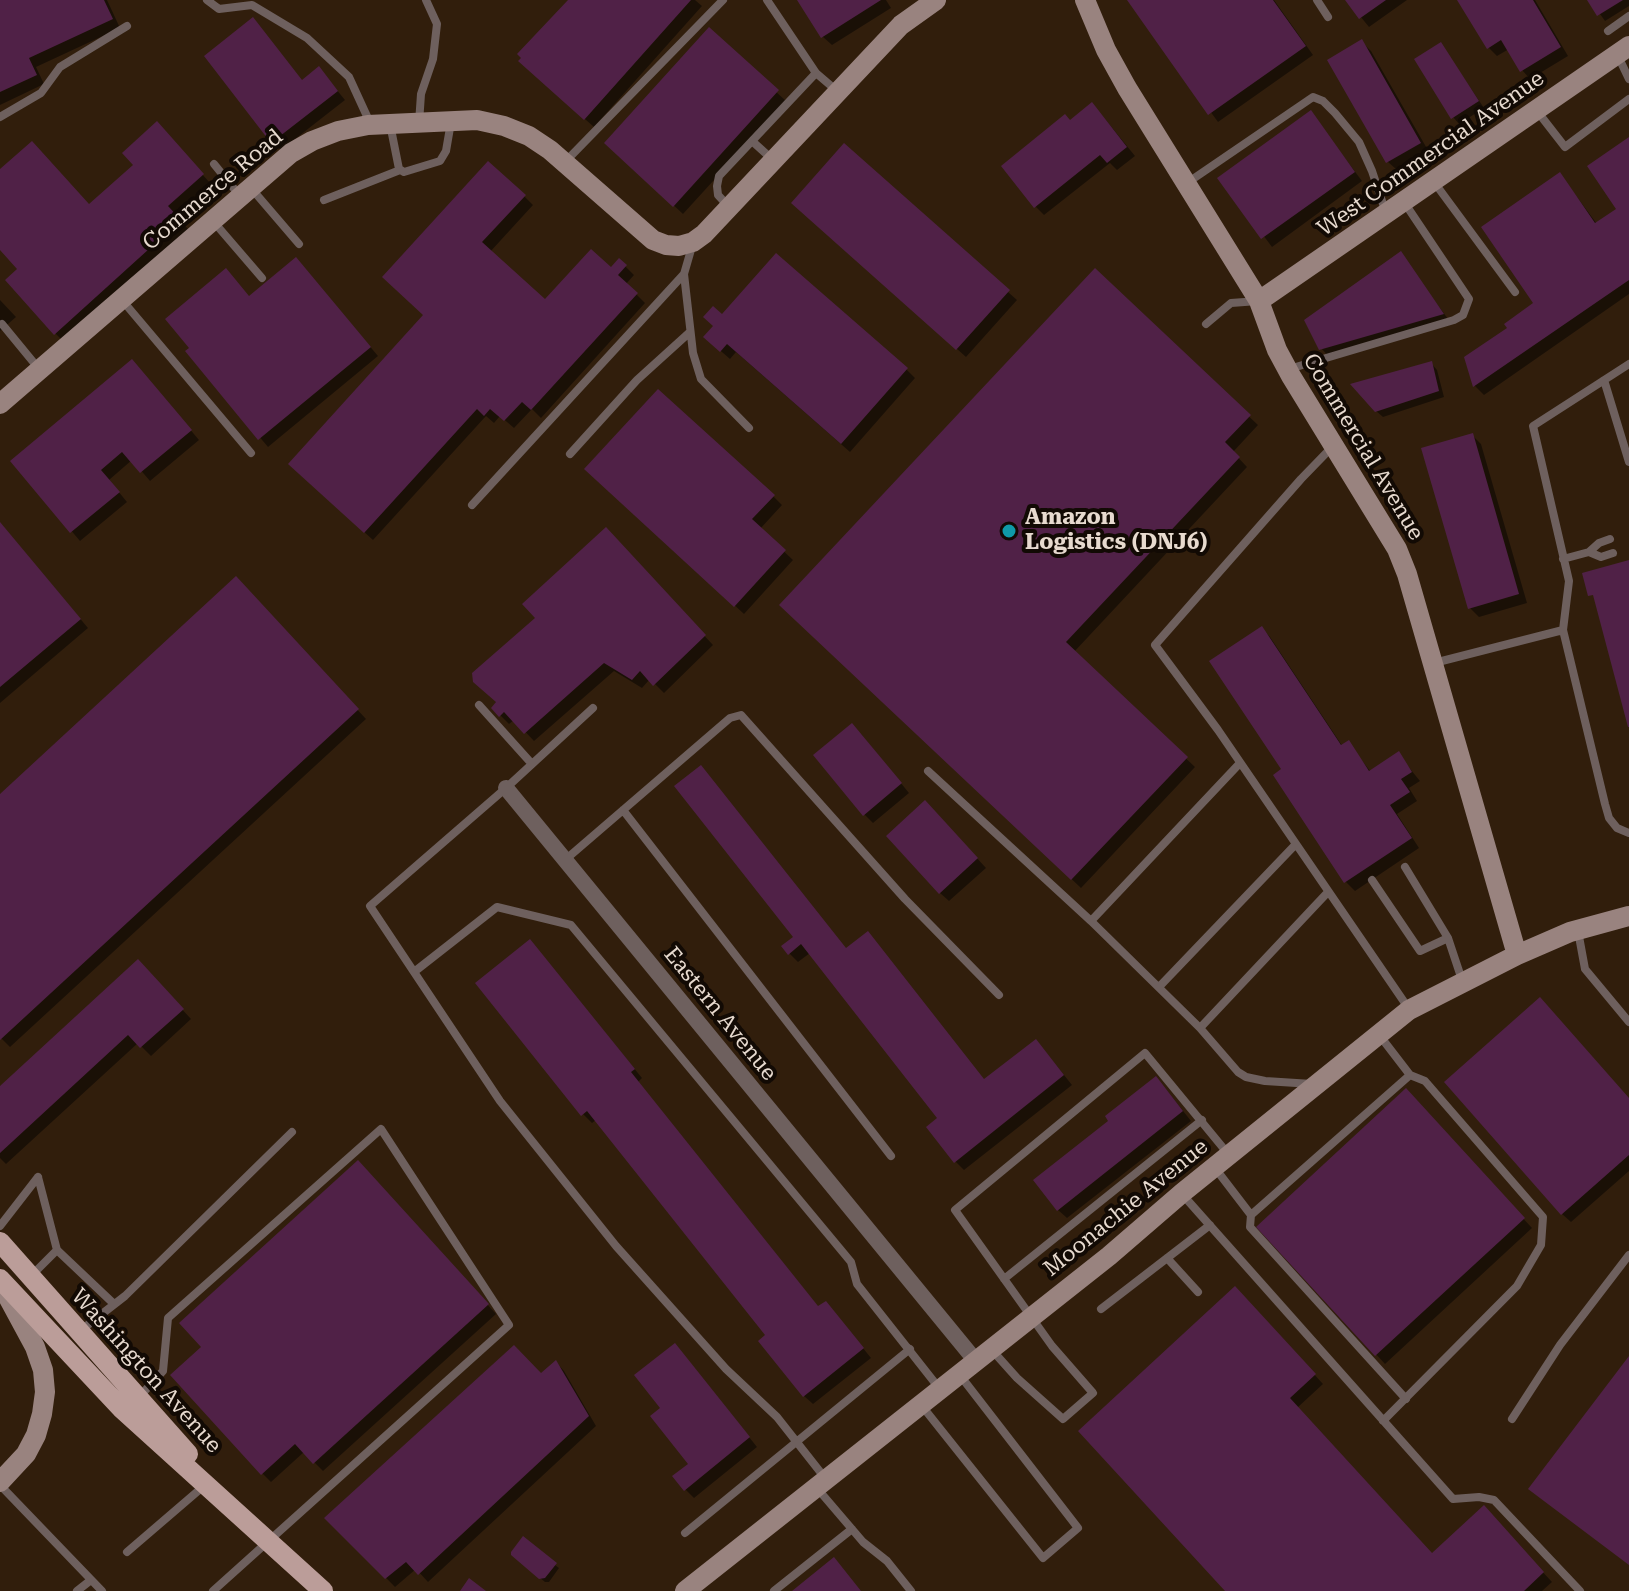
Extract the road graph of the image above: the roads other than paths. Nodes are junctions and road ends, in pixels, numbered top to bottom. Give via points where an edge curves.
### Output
1 (207, 0) edge
2 (426, 0) edge
3 (723, 0) edge
4 (767, 0) edge
5 (936, 0) edge
6 (1085, 0) edge
7 (1317, 0) edge
8 (913, 6) edge
9 (1629, 16) edge
10 (1328, 17) dead end
11 (127, 26) dead end
12 (1608, 31) dead end
13 (1623, 50) edge
14 (816, 73) junction
15 (1629, 79) edge
16 (838, 92) junction
17 (1629, 99) edge
18 (1536, 110) junction
19 (0, 117) edge
20 (451, 121) junction
21 (419, 123) junction
22 (381, 125) junction
23 (752, 141) junction
24 (774, 161) junction
25 (564, 162) junction
26 (214, 164) dead end
27 (400, 170) junction
28 (1433, 181) junction
29 (1187, 183) junction
30 (246, 192) junction
31 (324, 200) dead end
32 (729, 207) junction
33 (1395, 208) junction
34 (213, 220) junction
35 (693, 242) junction
36 (299, 244) dead end
37 (684, 274) junction
38 (262, 278) dead end
39 (1515, 292) dead end
40 (121, 299) junction
41 (1259, 301) junction
42 (2, 324) edge
43 (1206, 324) dead end
44 (690, 332) junction
45 (1629, 364) edge
46 (39, 370) junction
47 (1288, 370) junction
48 (1604, 380) junction
49 (0, 404) edge
50 (749, 428) dead end
51 (1334, 446) junction
52 (251, 453) dead end
53 (570, 454) dead end
54 (1629, 462) edge
55 (472, 505) dead end
56 (1610, 539) dead end
57 (1589, 552) junction
58 (1613, 553) dead end
59 (1563, 559) junction
60 (1563, 630) junction
61 (1433, 663) junction
62 (479, 705) dead end
63 (593, 708) dead end
64 (1240, 763) junction
65 (532, 764) junction
66 (928, 771) dead end
67 (506, 788) junction
68 (623, 810) junction
69 (1629, 833) edge
70 (1295, 845) junction
71 (565, 860) junction
72 (1405, 867) dead end
73 (1372, 880) dead end
74 (1328, 892) junction
75 (1629, 916) edge
76 (1091, 921) junction
77 (1578, 930) junction
78 (1448, 938) junction
79 (1517, 955) junction
80 (414, 972) junction
81 (1462, 981) junction
82 (1159, 987) junction
83 (999, 995) dead end
84 (1409, 1010) junction
85 (1629, 1022) edge
86 (1200, 1028) junction
87 (1379, 1035) junction
88 (1410, 1075) junction
89 (1316, 1084) junction
90 (1202, 1120) junction
91 (292, 1132) dead end
92 (891, 1156) dead end
93 (1222, 1161) junction
94 (1182, 1193) junction
95 (1251, 1215) junction
96 (1210, 1225) junction
97 (0, 1226) edge
98 (0, 1242) edge
99 (57, 1250) junction
100 (1629, 1255) edge
101 (1167, 1258) junction
102 (31, 1277) junction
103 (1004, 1279) junction
104 (0, 1281) edge
105 (1198, 1292) dead end
106 (114, 1304) junction
107 (1101, 1309) dead end
108 (1031, 1317) junction
109 (80, 1332) junction
110 (910, 1349) junction
111 (983, 1354) junction
112 (958, 1374) junction
113 (940, 1388) junction
114 (138, 1398) junction
115 (1406, 1399) junction
116 (920, 1404) junction
117 (1512, 1419) dead end
118 (1383, 1421) junction
119 (795, 1443) junction
120 (820, 1482) junction
121 (0, 1483) edge
122 (205, 1485) junction
123 (852, 1529) junction
124 (685, 1533) dead end
125 (262, 1537) junction
126 (127, 1552) dead end
127 (91, 1580) junction
128 (693, 1589) edge
129 (77, 1591) edge
130 (102, 1591) edge
131 (213, 1591) edge
132 (323, 1591) edge
133 (774, 1591) edge
134 (911, 1591) edge
135 (1580, 1591) edge

1 - 22 lane via 219,9 252,5 307,38 349,77
2 - 21 lane via 437,24
3 - 25 lane
4 - 14 lane
5 - 8 street
6 - 29 street, Commercial Avenue via 1127,88
7 - 10 lane
8 - 16 street
9 - 12 lane
11 - 19 lane via 60,67 41,93
13 - 15 lane
13 - 18 street, West Commercial Avenue
14 - 16 lane
14 - 23 lane
16 - 24 street
17 - 18 lane via 1565,147
18 - 28 street, West Commercial Avenue
20 - 21 street, Commerce Road
20 - 25 street, Commerce Road via 504,126 529,136
20 - 27 lane via 440,161
21 - 22 street, Commerce Road
22 - 27 lane
22 - 30 street, Commerce Road via 312,141
23 - 24 lane
23 - 32 lane via 719,176 718,195
24 - 32 street
25 - 35 street, Commerce Road via 653,240 679,246
26 - 30 lane
27 - 31 lane
28 - 33 street, West Commercial Avenue
28 - 39 lane
29 - 33 lane via 1313,97 1323,101 1359,142
29 - 41 street, Commercial Avenue
30 - 34 street, Commerce Road
30 - 36 lane
32 - 35 street
33 - 41 street, West Commercial Avenue
33 - 47 lane via 1469,299 1463,315
34 - 38 lane
34 - 40 street, Commerce Road
35 - 37 lane
37 - 44 lane
37 - 55 lane
40 - 46 street, Commerce Road
40 - 52 lane
41 - 43 lane via 1231,303
41 - 47 street, Commercial Avenue
42 - 46 lane
44 - 50 lane via 701,379
44 - 53 lane via 637,380
45 - 48 lane
46 - 49 street, Commerce Road
47 - 51 street, Commercial Avenue
48 - 54 lane
48 - 59 lane via 1533,426
51 - 61 street, Commercial Avenue via 1397,549
51 - 64 lane via 1155,645
56 - 57 lane
57 - 58 lane via 1601,557
57 - 59 lane
59 - 60 lane via 1569,581
60 - 61 lane
60 - 69 lane via 1609,818
61 - 79 street, Commercial Avenue
62 - 65 lane
63 - 65 lane
64 - 70 lane
64 - 76 lane
65 - 67 lane
66 - 76 lane
67 - 71 street, Eastern Avenue
67 - 80 lane via 370,906
68 - 71 lane
68 - 83 lane via 730,718 741,715 905,899
68 - 92 lane
70 - 74 lane
70 - 82 lane
71 - 111 street, Eastern Avenue
72 - 78 lane
73 - 78 lane via 1420,951
74 - 84 lane
74 - 86 lane
75 - 77 street, Moonachie Avenue
76 - 82 lane
77 - 79 street, Moonachie Avenue
77 - 85 lane via 1585,969
78 - 81 lane
79 - 81 street, Moonachie Avenue
80 - 110 lane via 497,907 571,925 851,1262 857,1284
80 - 119 lane via 500,1101 616,1246 726,1369 777,1417
81 - 84 street, Moonachie Avenue
82 - 86 lane
84 - 87 street, Moonachie Avenue
86 - 89 lane via 1246,1077
87 - 88 lane
87 - 89 street, Moonachie Avenue
88 - 95 lane
88 - 115 lane via 1425,1081 1543,1217 1541,1245 1517,1286
89 - 93 street, Moonachie Avenue
90 - 93 lane
90 - 103 lane
90 - 103 lane via 1145,1053 955,1210
91 - 106 lane
93 - 94 street, Moonachie Avenue
93 - 95 lane
94 - 96 lane
94 - 108 street, Moonachie Avenue
95 - 115 lane via 1250,1227
96 - 101 lane
96 - 118 lane
97 - 99 lane via 38,1177
98 - 102 main road, Washington Avenue
99 - 102 lane
99 - 106 lane
100 - 117 lane
101 - 105 lane
101 - 107 lane
102 - 109 main road, Washington Avenue
103 - 108 lane
104 - 121 street via 35,1347 45,1392 36,1435
104 - 122 main road, Washington Avenue via 121,1408
106 - 109 lane
108 - 111 street, Moonachie Avenue
108 - 111 lane via 1093,1393 1063,1419
109 - 114 main road, Washington Avenue
110 - 113 lane
110 - 119 lane
111 - 112 street, Moonachie Avenue
112 - 113 street, Moonachie Avenue
112 - 116 lane via 1078,1528 1043,1558
113 - 116 street, Moonachie Avenue
114 - 125 main road, Washington Avenue
114 - 125 lane via 163,1371 168,1318 381,1129 509,1325
115 - 118 lane
116 - 120 street, Moonachie Avenue
118 - 135 lane via 1453,1499 1494,1500
119 - 120 lane
119 - 124 lane
120 - 123 lane
120 - 128 street, Moonachie Avenue
121 - 127 lane
122 - 125 main road, Washington Avenue
122 - 126 lane
123 - 133 lane
123 - 134 lane
125 - 131 lane
125 - 132 main road, Washington Avenue
127 - 129 lane
127 - 130 lane

